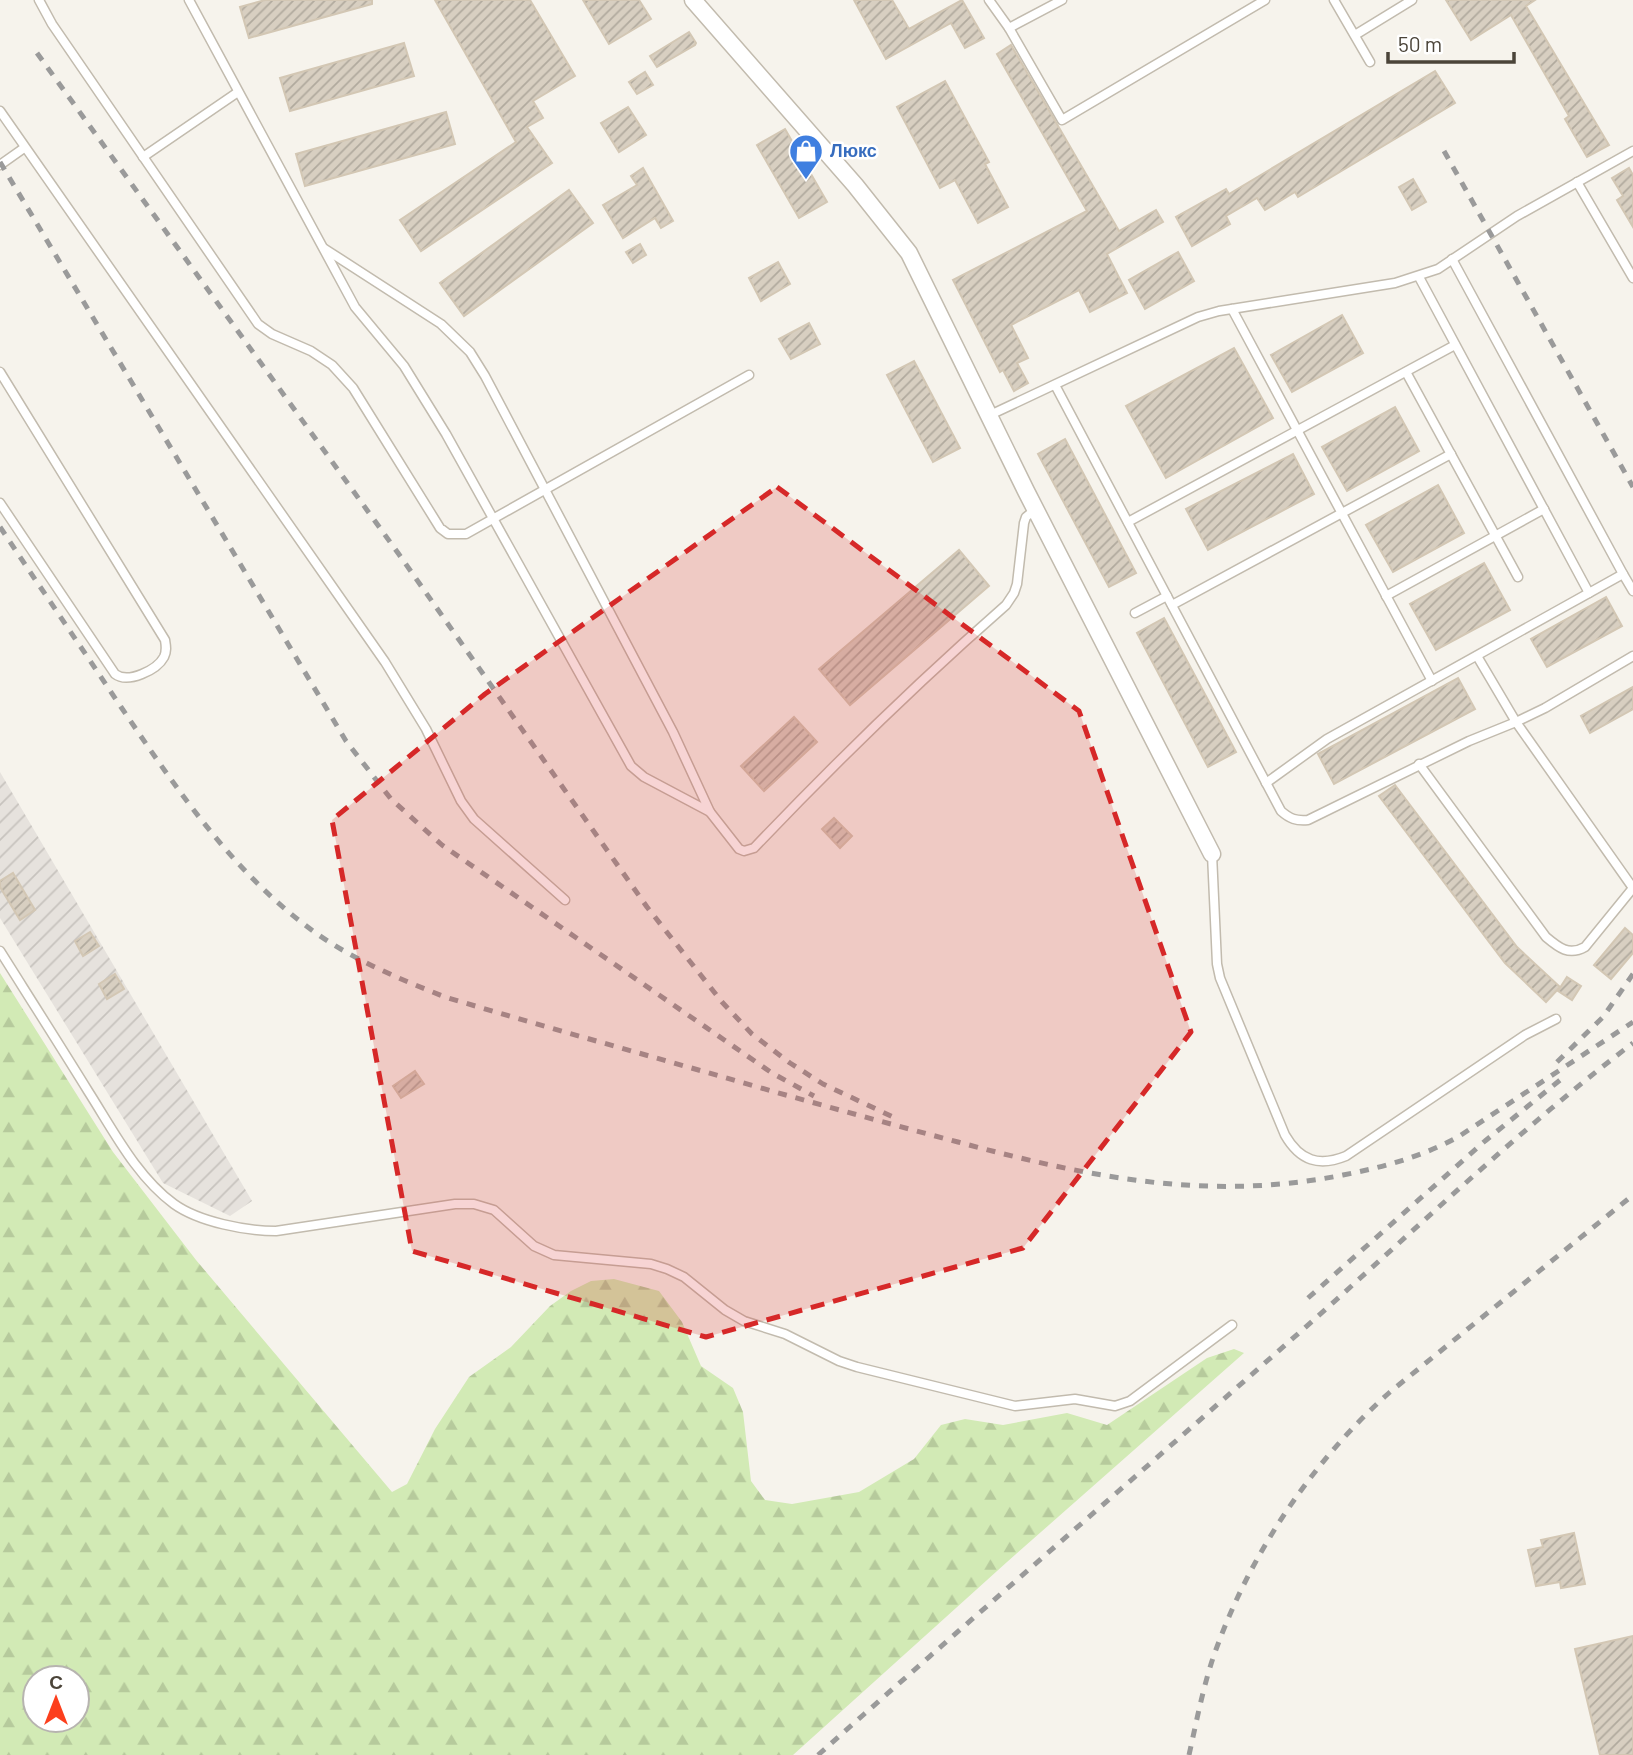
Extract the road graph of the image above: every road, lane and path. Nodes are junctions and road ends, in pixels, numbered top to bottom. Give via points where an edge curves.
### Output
1 (39, 0) edge
2 (189, 0) edge
3 (693, 0) edge
4 (989, 0) edge
5 (1062, 0) edge
6 (1265, 0) edge
7 (1334, 0) edge
8 (1412, 0) edge
9 (1009, 28) junction
10 (1355, 35) junction
11 (1370, 62) dead end
12 (238, 92) junction
13 (0, 111) edge
14 (24, 148) junction
15 (1633, 151) edge
16 (143, 157) junction
17 (0, 165) edge
18 (1577, 182) junction
19 (322, 248) junction
20 (1452, 259) junction
21 (1419, 277) junction
22 (1633, 278) edge
23 (1232, 309) junction
24 (1455, 345) junction
25 (0, 372) edge
26 (1406, 372) junction
27 (749, 375) dead end
28 (1055, 385) junction
29 (990, 415) junction
30 (1298, 432) junction
31 (1451, 454) junction
32 (545, 490) junction
33 (0, 503) edge
34 (1035, 509) junction
35 (1544, 509) junction
36 (1342, 513) junction
37 (493, 519) junction
38 (1128, 522) junction
39 (1495, 536) junction
40 (1623, 574) junction
41 (1518, 577) dead end
42 (1633, 591) edge
43 (1589, 593) junction
44 (1167, 596) junction
45 (1386, 596) junction
46 (1172, 605) junction
47 (1135, 613) dead end
48 (1476, 656) junction
49 (1633, 656) edge
50 (1432, 681) junction
51 (1516, 722) junction
52 (1419, 764) junction
53 (1266, 783) junction
54 (710, 812) junction
55 (1212, 853) joint
56 (1633, 888) edge
57 (565, 900) dead end
58 (0, 951) edge
59 (1556, 1019) dead end
60 (1232, 1325) dead end

1 - 16 lane
2 - 12 lane
3 - 29 street via 901,243
4 - 9 lane
5 - 9 lane
6 - 9 lane via 1062,120
7 - 10 lane
8 - 10 lane
10 - 11 lane
12 - 16 lane
12 - 19 lane
13 - 14 lane
14 - 17 lane
14 - 57 lane via 386,662 461,801 474,819
15 - 18 lane
16 - 37 lane via 258,324 311,351 353,388 440,528 457,536
18 - 20 lane
18 - 22 lane
19 - 32 lane via 403,298 470,352
19 - 37 lane via 355,307 404,366
20 - 21 lane
20 - 40 lane
21 - 23 lane
21 - 24 lane
23 - 28 lane via 1198,317
23 - 30 lane
24 - 26 lane
24 - 35 lane
25 - 33 lane via 164,640 166,649 160,662 136,678 127,680 115,674
26 - 30 lane
26 - 31 lane
27 - 32 lane
28 - 29 lane
28 - 38 lane
29 - 34 street
30 - 36 lane
30 - 38 lane
31 - 36 lane
31 - 39 lane
32 - 37 lane
32 - 54 lane via 673,732
34 - 54 lane via 1024,523 1017,584 1006,605 856,743 754,848 738,849
34 - 55 street
35 - 39 lane
35 - 43 lane
36 - 45 lane
36 - 46 lane
37 - 54 lane via 631,766
38 - 44 lane
39 - 41 lane
39 - 45 lane
40 - 42 lane
40 - 43 lane
43 - 48 lane
44 - 46 lane
44 - 47 lane
45 - 50 lane
46 - 53 lane
48 - 50 lane
48 - 51 lane
49 - 51 lane
50 - 53 lane via 1327,739
51 - 52 lane
51 - 56 lane
52 - 53 lane via 1308,820 1288,818
52 - 56 lane via 1558,948 1569,952 1585,947
55 - 59 lane via 1220,978 1285,1135 1298,1154 1308,1159 1346,1156 1525,1035
58 - 60 lane via 130,1157 156,1189 200,1218 276,1231 474,1204 494,1210 534,1246 554,1255 667,1269 744,1321 785,1334 839,1361 1015,1406 1075,1399 1115,1406 1130,1401

